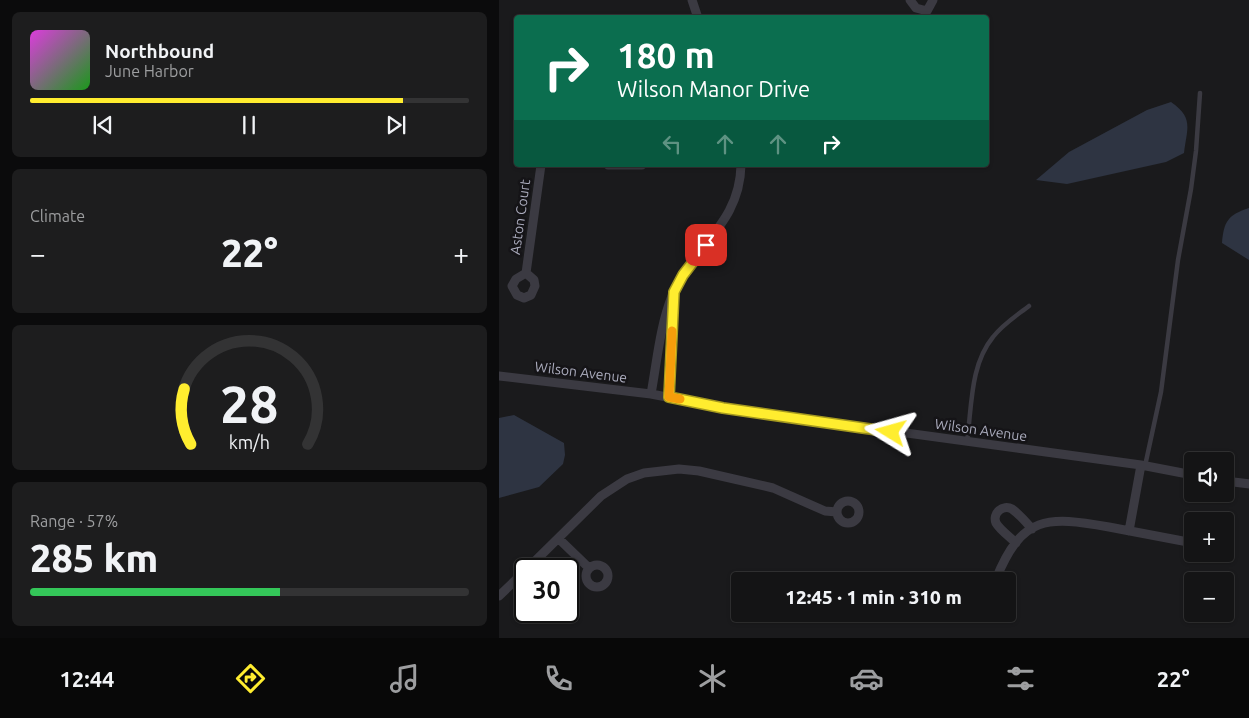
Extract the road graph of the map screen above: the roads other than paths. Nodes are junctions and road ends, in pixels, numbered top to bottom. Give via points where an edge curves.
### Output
1 (692, 0) edge
2 (910, 0) edge
3 (933, 0) edge
4 (927, 14) edge
5 (697, 15) edge
6 (1200, 93) dead end
7 (541, 167) edge
8 (741, 167) edge
9 (526, 273) dead end
10 (674, 292) junction
11 (1029, 306) dead end
12 (499, 376) edge
13 (651, 394) junction
14 (669, 397) junction
15 (967, 442) junction
16 (1143, 466) junction
17 (1184, 473) edge
18 (1234, 482) edge
19 (1249, 484) edge
20 (837, 512) dead end
21 (1032, 529) junction
22 (1129, 531) junction
23 (1184, 537) edge
24 (559, 539) junction
25 (1016, 543) junction
26 (539, 558) edge
27 (589, 568) dead end
28 (1001, 572) edge
29 (514, 582) edge
30 (499, 596) edge

1 - 5 street
2 - 4 street
3 - 4 street
6 - 16 lane via 1196,151 1161,392
7 - 9 street, Aston Court
8 - 10 street via 734,204
10 - 13 street via 665,317
10 - 14 street
11 - 15 lane via 1006,324 984,351 976,374
12 - 13 street, Wilson Avenue
13 - 14 street, Wilson Avenue
14 - 15 street, Wilson Avenue via 723,408
15 - 16 street, Wilson Avenue
16 - 17 street, Wilson Avenue
16 - 22 street
18 - 19 street
20 - 24 street via 825,511 773,488 679,469 644,473 621,482 601,496
21 - 22 street via 1063,520
21 - 25 street
21 - 25 street via 1011,508 998,511 996,523
22 - 23 street
24 - 26 street
24 - 27 street
25 - 28 street
29 - 30 street

